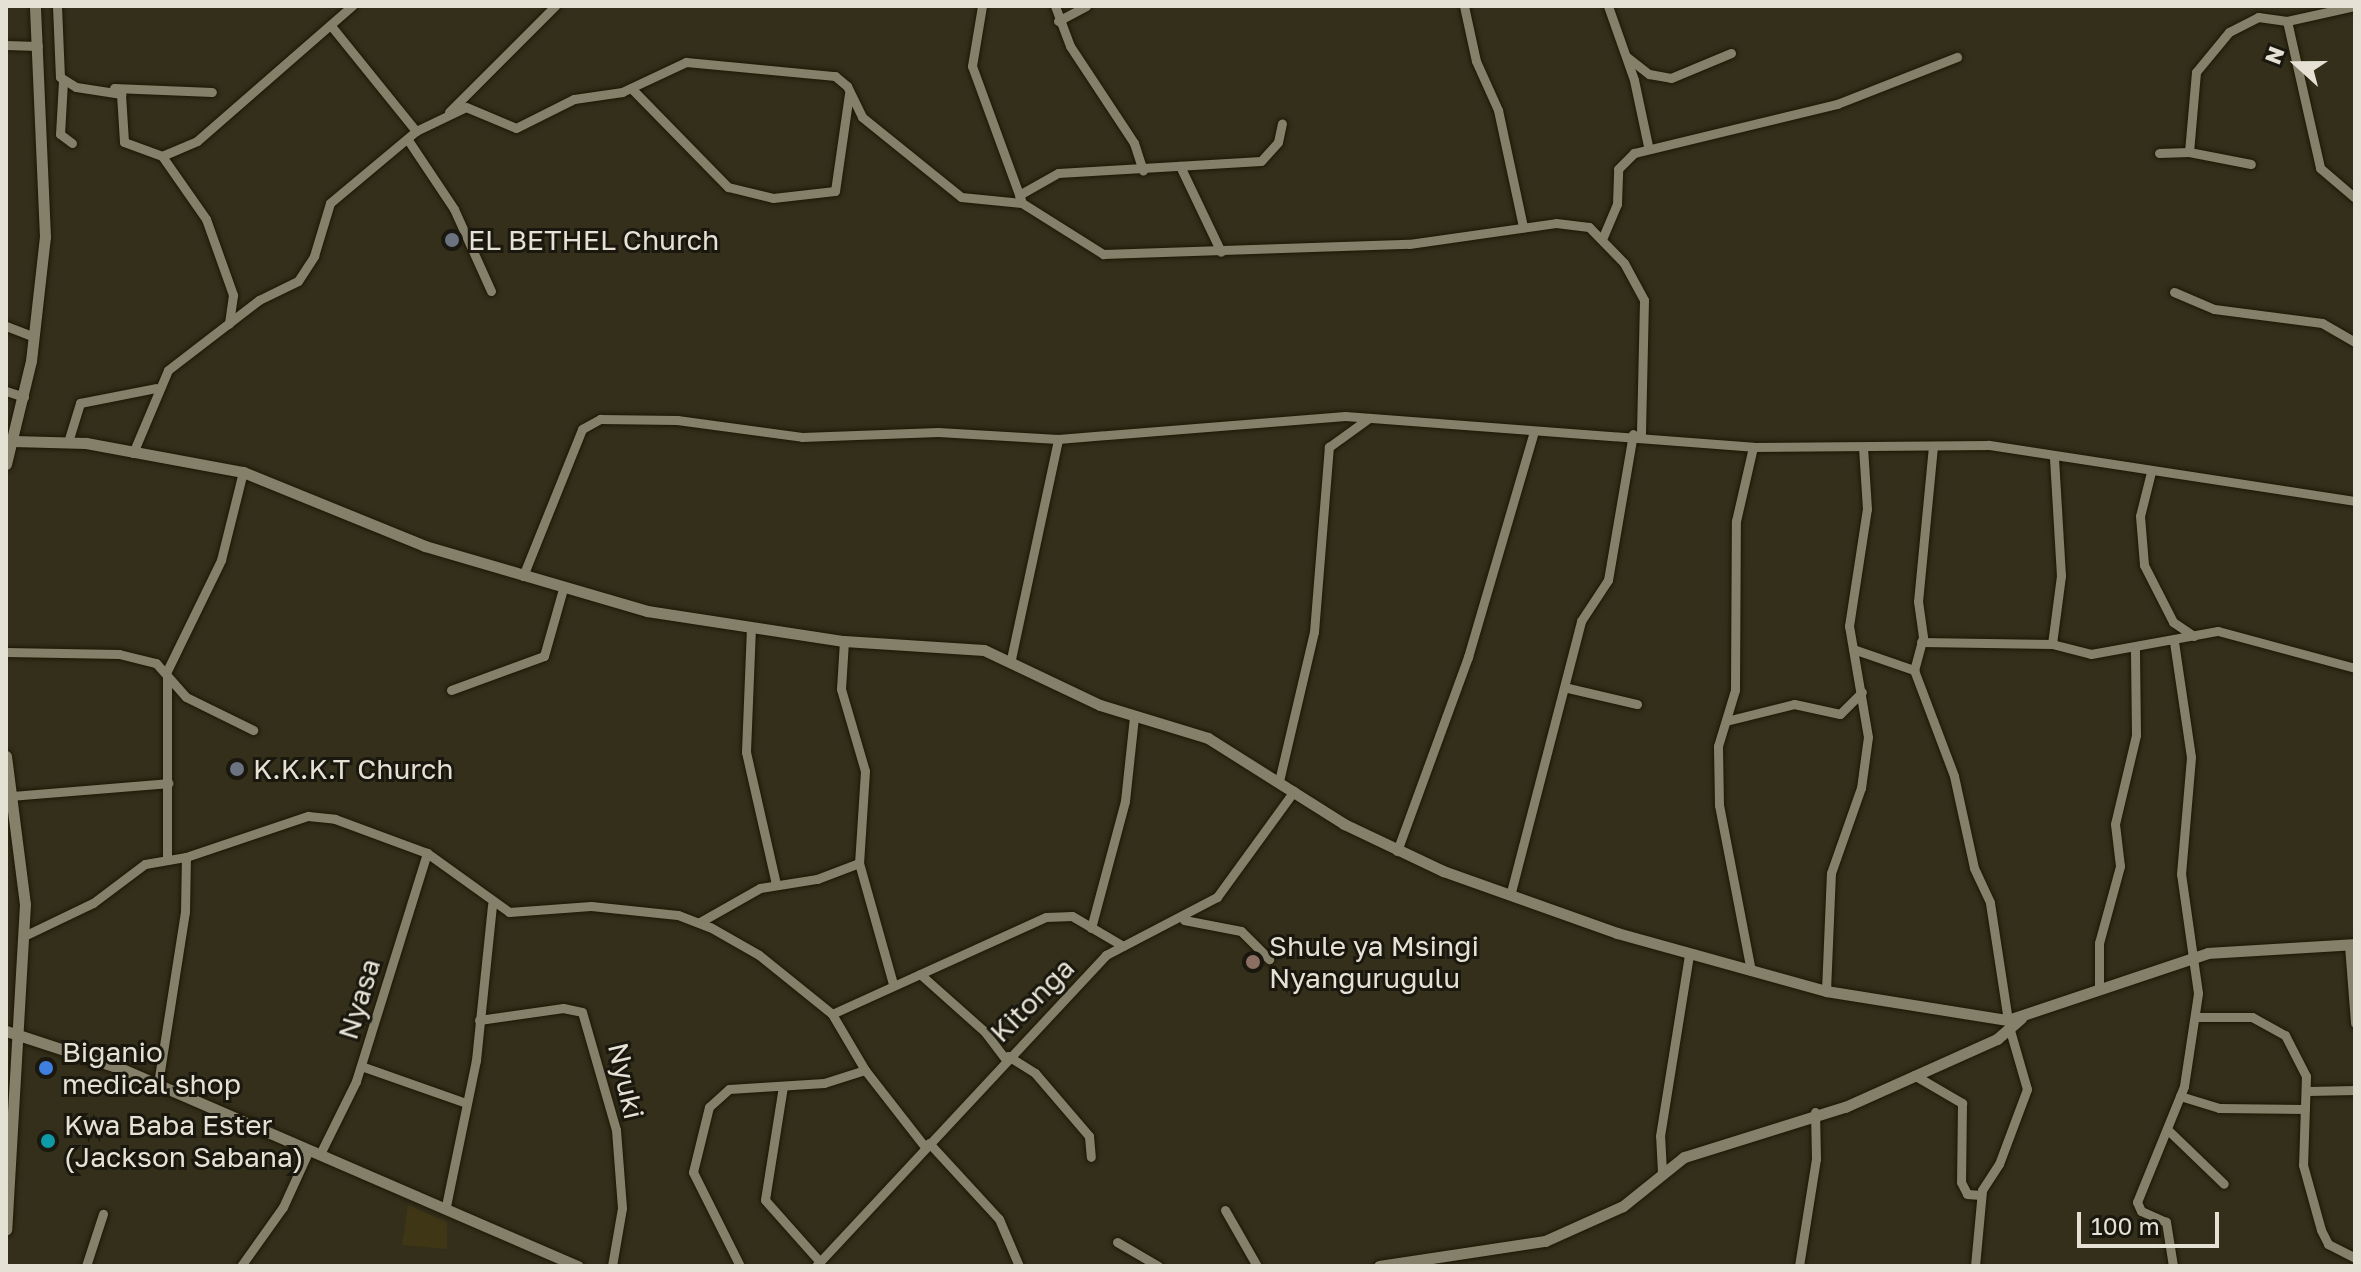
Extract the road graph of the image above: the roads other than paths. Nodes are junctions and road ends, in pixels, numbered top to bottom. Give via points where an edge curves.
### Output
1 (35, 6) edge
2 (57, 6) edge
3 (352, 6) edge
4 (555, 6) edge
5 (982, 6) edge
6 (1055, 6) edge
7 (1086, 6) edge
8 (1464, 6) edge
9 (1608, 6) edge
10 (2355, 6) edge
11 (1058, 21) junction
12 (2287, 21) junction
13 (332, 27) junction
14 (6, 45) edge
15 (38, 46) junction
16 (1731, 53) dead end
17 (1627, 57) junction
18 (1957, 57) dead end
19 (63, 81) junction
20 (111, 88) junction
21 (631, 88) junction
22 (212, 92) dead end
23 (850, 92) junction
24 (447, 115) junction
25 (1282, 123) dead end
26 (416, 131) junction
27 (408, 140) junction
28 (72, 143) dead end
29 (1648, 146) junction
30 (2189, 152) junction
31 (2159, 153) dead end
32 (162, 156) junction
33 (2251, 164) dead end
34 (1180, 166) junction
35 (1143, 171) junction
36 (2355, 198) edge
37 (1020, 199) junction
38 (1523, 227) junction
39 (1603, 237) junction
40 (1221, 252) junction
41 (491, 291) dead end
42 (2174, 292) dead end
43 (6, 326) edge
44 (228, 327) junction
45 (34, 337) junction
46 (2355, 342) edge
47 (156, 388) junction
48 (6, 391) edge
49 (24, 397) junction
50 (1369, 418) junction
51 (1637, 434) junction
52 (1533, 435) junction
53 (1058, 439) junction
54 (10, 442) edge
55 (68, 442) junction
56 (1933, 446) junction
57 (1753, 447) junction
58 (1863, 447) junction
59 (133, 453) junction
60 (2054, 457) junction
61 (6, 464) edge
62 (243, 472) junction
63 (2151, 472) junction
64 (2355, 501) edge
65 (523, 576) junction
66 (563, 589) junction
67 (751, 627) junction
68 (2194, 636) junction
69 (844, 641) junction
70 (1921, 642) junction
71 (2174, 642) junction
72 (2052, 644) junction
73 (1853, 649) junction
74 (2135, 650) junction
75 (6, 652) edge
76 (1011, 659) junction
77 (2355, 668) edge
78 (1914, 670) junction
79 (166, 675) junction
80 (1568, 688) junction
81 (451, 690) dead end
82 (1862, 692) junction
83 (1637, 704) dead end
84 (1134, 717) junction
85 (1726, 721) junction
86 (253, 730) dead end
87 (6, 756) edge
88 (1279, 781) junction
89 (168, 783) junction
90 (1294, 791) junction
91 (11, 796) junction
92 (1397, 851) junction
93 (427, 853) junction
94 (186, 857) junction
95 (167, 859) junction
96 (859, 863) junction
97 (776, 884) junction
98 (1511, 892) junction
99 (492, 905) junction
100 (1177, 920) junction
101 (700, 922) junction
102 (1091, 928) junction
103 (24, 936) junction
104 (2352, 944) edge
105 (1123, 946) junction
106 (1689, 955) junction
107 (2193, 957) junction
108 (1269, 959) dead end
109 (1751, 971) junction
110 (920, 974) junction
111 (893, 984) junction
112 (2099, 989) junction
113 (1826, 991) junction
114 (832, 1014) junction
115 (2196, 1017) junction
116 (479, 1020) junction
117 (2355, 1023) edge
118 (2009, 1025) junction
119 (12, 1033) edge
120 (1006, 1057) junction
121 (361, 1066) junction
122 (865, 1070) junction
123 (1914, 1075) junction
124 (158, 1084) junction
125 (783, 1086) junction
126 (2355, 1090) edge
127 (2308, 1091) junction
128 (2180, 1096) junction
129 (466, 1103) junction
130 (2305, 1109) junction
131 (1815, 1112) junction
132 (2169, 1131) junction
133 (927, 1145) junction
134 (315, 1152) junction
135 (1091, 1157) dead end
136 (1662, 1172) junction
137 (2224, 1184) dead end
138 (1981, 1195) junction
139 (446, 1206) junction
140 (1225, 1210) dead end
141 (103, 1214) dead end
142 (6, 1229) edge
143 (1117, 1242) dead end
144 (2355, 1258) edge
145 (818, 1264) edge
146 (86, 1266) edge
147 (241, 1266) edge
148 (578, 1266) edge
149 (612, 1266) edge
150 (740, 1266) edge
151 (1019, 1266) edge
152 (1158, 1266) edge
153 (1257, 1266) edge
154 (1379, 1266) edge
155 (1799, 1266) edge
156 (1975, 1266) edge
157 (2173, 1266) edge

1 - 15 street
2 - 19 street via 56,61
3 - 13 street
4 - 24 street via 469,85
5 - 37 street via 972,66
6 - 11 street
7 - 11 street
8 - 38 street via 1476,61 1498,110
9 - 17 street
10 - 12 street
11 - 35 street via 1134,143
12 - 30 street via 2258,17 2240,24 2203,58 2193,87
12 - 36 street via 2320,168
13 - 26 street
13 - 32 street via 197,141
14 - 15 street
15 - 45 street via 45,237
16 - 17 street via 1671,78 1649,74
17 - 29 street
18 - 29 street via 1819,110
19 - 20 street
19 - 28 street via 60,134
20 - 22 street
20 - 32 street via 125,103 126,145
21 - 23 street via 675,65 719,63 835,76
21 - 23 street via 728,187 773,198 835,191
21 - 24 street via 574,99 509,129 473,109
23 - 37 street via 862,117 961,197
24 - 26 street
25 - 34 street via 1278,142 1261,161
26 - 27 street
27 - 41 street via 454,209
27 - 44 street via 330,203 314,256 298,281 259,300
29 - 39 street via 1618,169 1617,204
30 - 31 street
30 - 33 street
32 - 44 street via 211,233 233,295
34 - 35 street
34 - 40 street
35 - 37 street via 1058,173
37 - 40 street via 1094,252
38 - 39 street via 1581,224
38 - 40 street via 1453,241 1321,242
39 - 51 street via 1644,300 1646,405
42 - 46 street via 2214,309 2322,323
43 - 45 street
44 - 47 street via 185,352
45 - 49 street
47 - 55 street via 80,403
47 - 59 street
48 - 49 street
49 - 54 street
50 - 52 street
50 - 53 street
50 - 88 street via 1329,447 1312,647
51 - 52 street
51 - 57 street
51 - 80 street via 1608,580 1581,621
52 - 92 street via 1468,657
53 - 65 street via 938,432 802,437 677,420 590,421 576,441
53 - 76 street
54 - 55 street
54 - 61 street
55 - 59 street
56 - 58 street
56 - 60 street via 1989,445
56 - 70 street via 1918,601
57 - 58 street
57 - 85 street via 1736,521 1737,671
58 - 73 street via 1867,509 1851,606
59 - 62 street
60 - 63 street
60 - 72 street via 2061,586
62 - 65 street via 425,546
62 - 79 street via 221,560
63 - 64 street
63 - 68 street via 2140,516 2144,565 2173,622
65 - 66 street
66 - 67 street via 647,611
66 - 81 street via 544,656
67 - 69 street
67 - 97 street via 746,752
68 - 71 street
68 - 77 street via 2229,633
69 - 76 street via 956,645
69 - 96 street via 842,701 865,771
70 - 72 street
70 - 78 street
71 - 74 street
71 - 107 street via 2191,757 2181,874
72 - 74 street via 2084,654
73 - 78 street
73 - 82 street
74 - 112 street via 2136,735 2115,824 2120,866 2099,943
75 - 79 street via 119,654 156,663
76 - 84 street
78 - 118 street via 1954,776 1974,868 1990,903
79 - 86 street via 205,709
79 - 89 street
80 - 83 street
80 - 98 street
82 - 85 street via 1840,714 1794,704
82 - 113 street via 1868,737 1861,788 1831,873
84 - 88 street via 1208,738
84 - 102 street via 1125,801
85 - 109 street via 1718,746 1719,805
87 - 91 street
88 - 90 street
89 - 91 street
89 - 95 street
90 - 92 street
90 - 100 street, Kitonga via 1239,873 1202,908
91 - 103 street
92 - 98 street
93 - 94 street via 377,830 308,816
93 - 99 street
93 - 121 street, Nyasa
94 - 95 street
94 - 124 street via 185,912
95 - 103 street via 145,864 93,903
96 - 97 street via 817,879
96 - 111 street
97 - 101 street
98 - 106 street
99 - 101 street via 519,913 591,906
99 - 116 street
100 - 105 street, Kitonga
100 - 108 street via 1228,926
101 - 114 street via 759,955
102 - 105 street
102 - 110 street via 1072,916 1046,917
103 - 119 street
104 - 107 street via 2251,946
104 - 117 street
105 - 120 street, Kitonga via 1106,955
106 - 109 street
106 - 136 street via 1660,1136
107 - 112 street
107 - 115 street
109 - 113 street
110 - 111 street
110 - 120 street
111 - 114 street
112 - 118 street
113 - 118 street
114 - 122 street
115 - 127 street via 2243,1015 2277,1027 2303,1067
115 - 128 street
116 - 129 street
116 - 149 street, Nyuki via 563,1008 582,1012 616,1130 622,1208
118 - 123 street
118 - 138 street via 2027,1089
119 - 124 street
119 - 142 street
120 - 133 street, Kitonga
120 - 135 street via 1035,1073 1089,1136
121 - 129 street
121 - 134 street, Nyasa
122 - 125 street
122 - 133 street
123 - 131 street via 1845,1107
123 - 138 street via 1962,1103 1961,1182 1967,1194
124 - 134 street
125 - 145 street via 765,1200
125 - 150 street via 724,1091 709,1107 697,1141 697,1184
126 - 127 street
127 - 130 street
128 - 130 street via 2209,1107
128 - 132 street
129 - 139 street
130 - 144 street via 2303,1165 2323,1239
131 - 136 street via 1684,1157
131 - 155 street via 1816,1159
132 - 137 street
132 - 157 street via 2152,1152 2137,1202 2166,1222
133 - 145 street, Kitonga
133 - 151 street via 999,1219
134 - 139 street
134 - 147 street, Nyasa
136 - 154 street via 1623,1206 1545,1241
138 - 156 street
139 - 148 street
140 - 153 street
141 - 146 street
143 - 152 street

